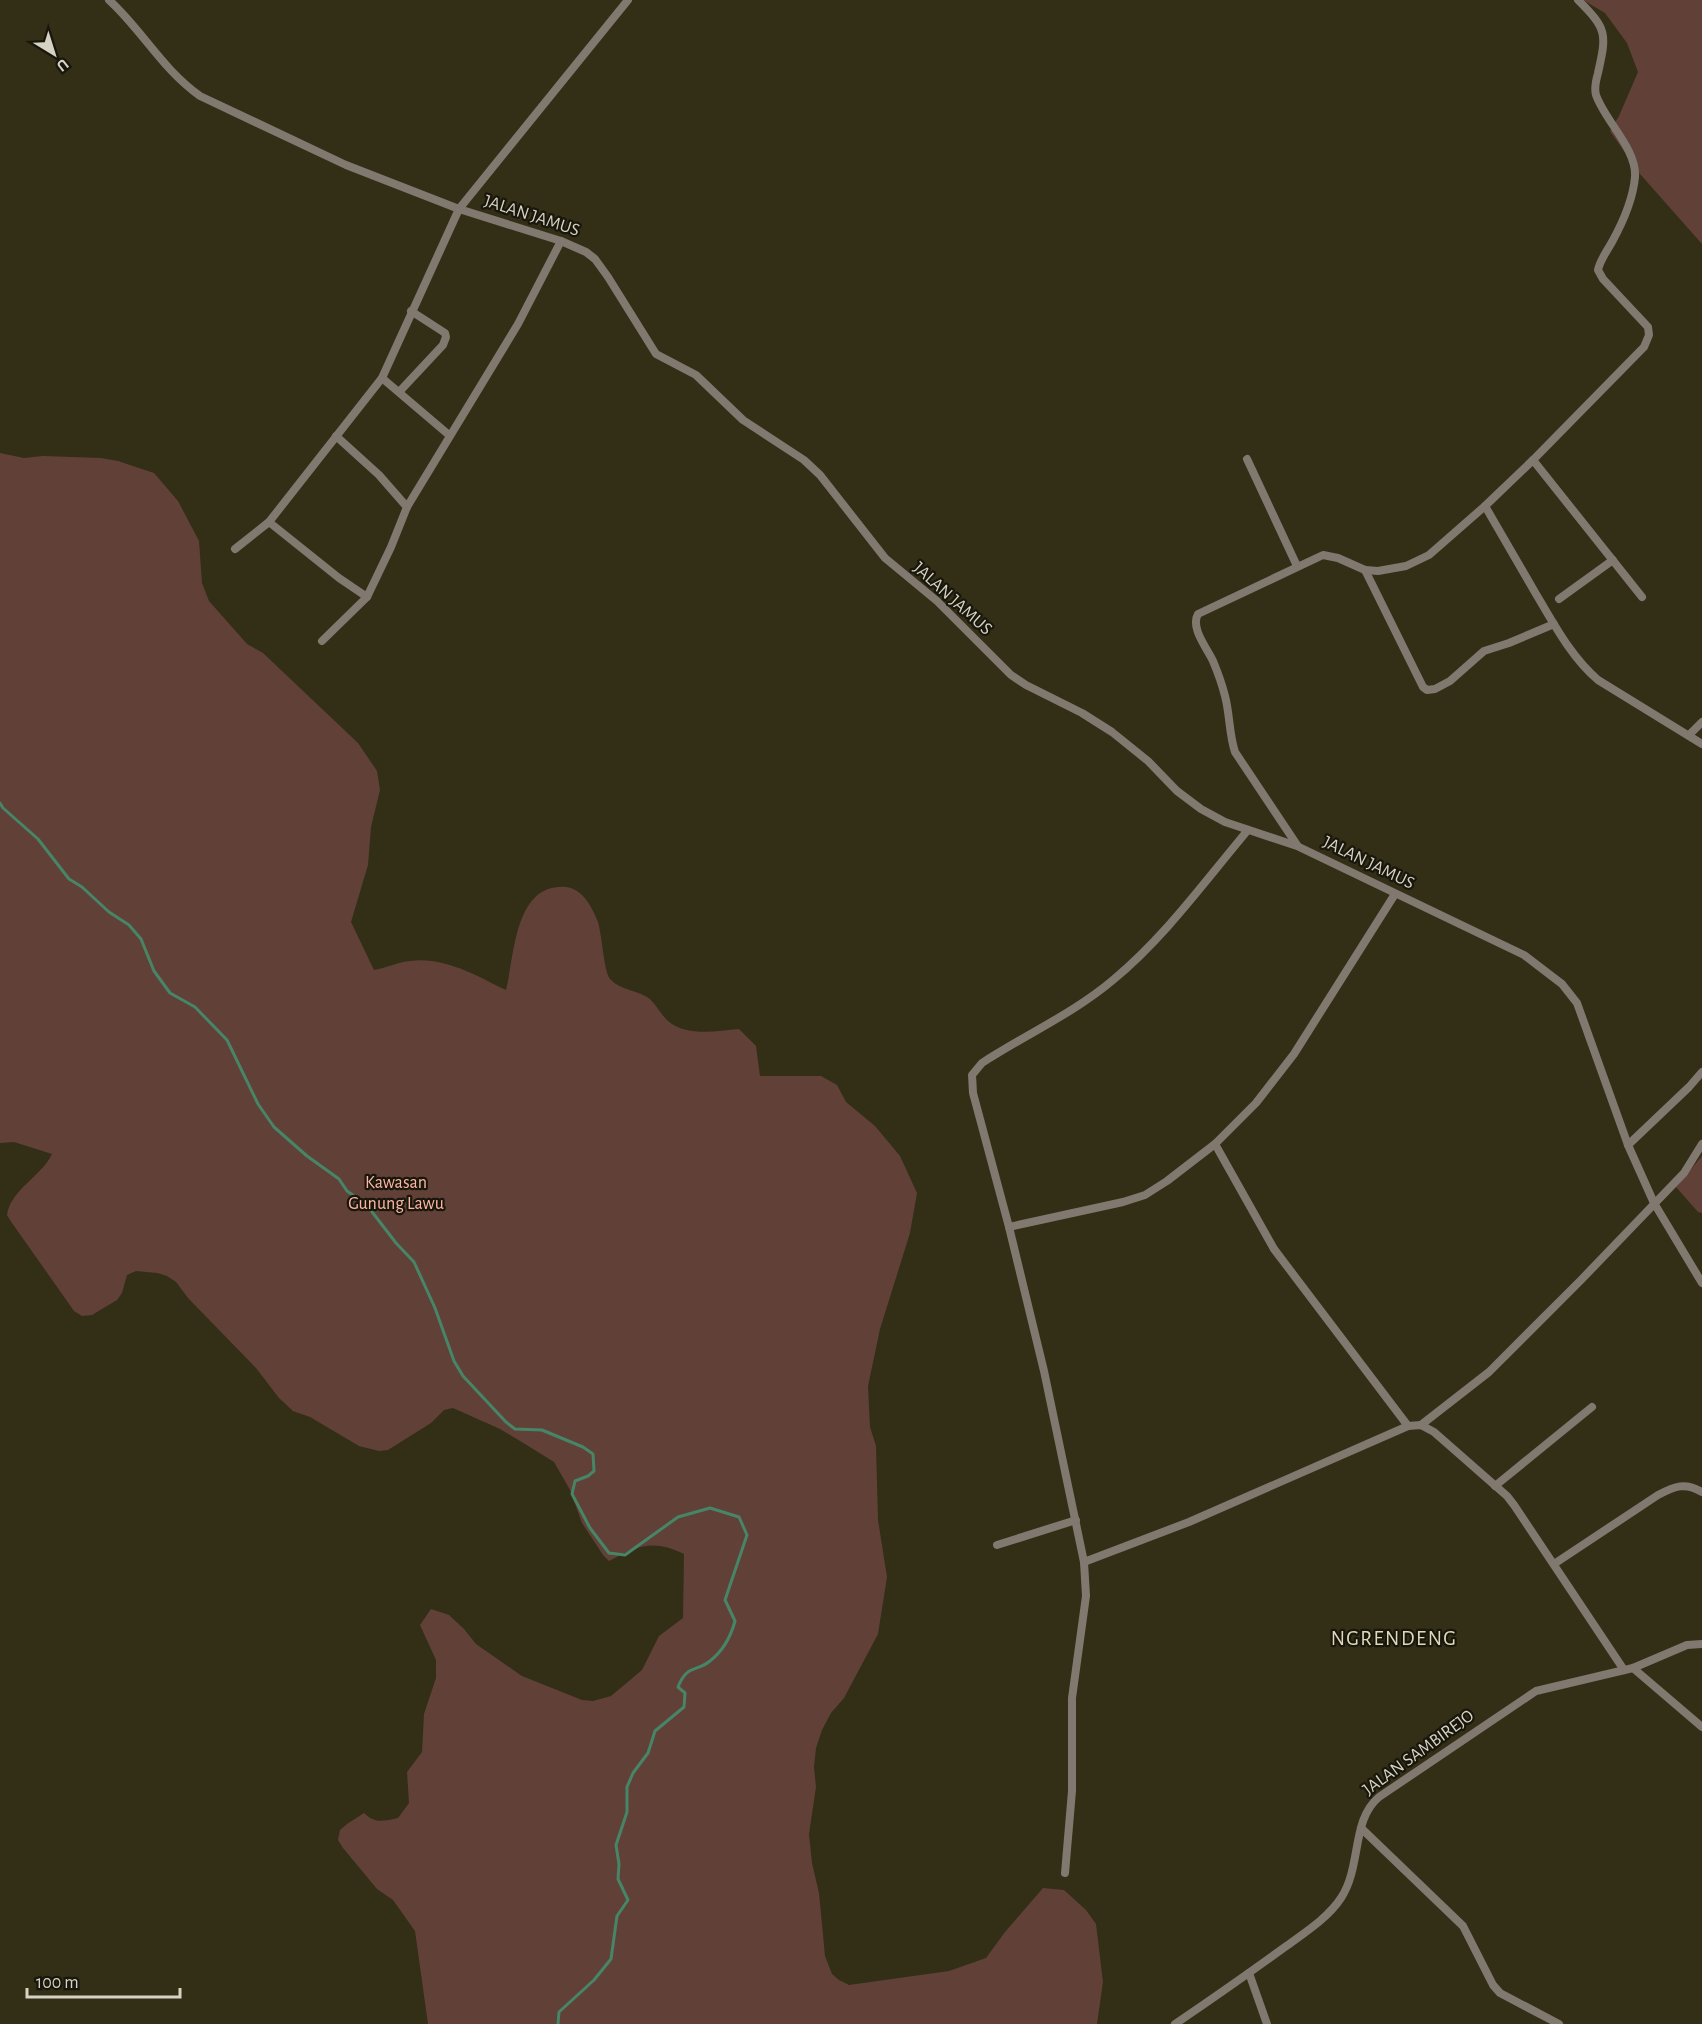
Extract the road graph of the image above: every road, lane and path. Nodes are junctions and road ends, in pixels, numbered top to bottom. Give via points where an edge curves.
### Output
1 (109, 0) edge
2 (628, 0) edge
3 (1578, 0) edge
4 (459, 209) junction
5 (561, 241) junction
6 (411, 311) junction
7 (382, 378) junction
8 (400, 392) junction
9 (449, 435) junction
10 (336, 436) junction
11 (1247, 459) dead end
12 (1533, 460) junction
13 (1485, 506) junction
14 (407, 507) junction
15 (269, 522) junction
16 (235, 549) dead end
17 (1613, 561) junction
18 (1297, 566) junction
19 (1365, 570) junction
20 (367, 597) junction
21 (1642, 597) dead end
22 (1559, 599) dead end
23 (1554, 624) junction
24 (322, 640) dead end
25 (1702, 722) edge
26 (1689, 735) junction
27 (1702, 744) edge
28 (1248, 830) junction
29 (1297, 846) junction
30 (1395, 894) junction
31 (1702, 1072) edge
32 (1215, 1144) junction
33 (1702, 1144) edge
34 (1628, 1145) junction
35 (1654, 1203) junction
36 (1010, 1227) junction
37 (1702, 1283) edge
38 (1592, 1407) dead end
39 (1421, 1425) junction
40 (1408, 1426) junction
41 (1495, 1486) junction
42 (1702, 1492) edge
43 (1076, 1520) junction
44 (998, 1545) dead end
45 (1084, 1562) junction
46 (1554, 1564) junction
47 (1702, 1644) edge
48 (1628, 1669) junction
49 (1702, 1727) edge
50 (1360, 1828) junction
51 (1065, 1873) dead end
52 (1249, 1973) junction
53 (1175, 2024) edge
54 (1267, 2024) edge
55 (1559, 2024) edge

1 - 4 street, JALAN JAMUS via 182,83 201,96 346,165
2 - 4 street
3 - 12 street via 1601,27 1604,47 1595,93 1635,169 1625,219 1598,270 1648,327 1649,335 1644,347
4 - 5 street, JALAN JAMUS
4 - 6 street
5 - 9 street via 518,324
5 - 28 street, JALAN JAMUS via 595,259 656,354 696,375 744,420 804,460 885,558 937,602 1011,675 1112,732 1201,809
6 - 7 street
6 - 8 street via 446,337
7 - 8 street
7 - 10 street
8 - 9 street
9 - 14 street
10 - 14 street
10 - 15 street
11 - 18 street
12 - 13 street
12 - 17 street
13 - 19 street via 1420,560 1386,570
13 - 23 street
14 - 20 street
15 - 16 street
15 - 20 street
17 - 21 street
17 - 22 street
18 - 19 street via 1323,555
18 - 29 street via 1201,611 1195,618 1196,629 1221,681 1235,752
19 - 23 street via 1423,687 1429,691 1450,681 1484,651
20 - 24 street
23 - 26 street via 1574,656 1598,680
25 - 26 street
26 - 27 street
28 - 29 street, JALAN JAMUS
28 - 36 street via 1173,921 1112,982 982,1063 972,1075 973,1093
29 - 30 street, JALAN JAMUS
30 - 32 street via 1294,1054 1256,1103
30 - 34 street, JALAN JAMUS via 1524,955 1562,984 1577,1003
31 - 34 street
32 - 36 street via 1145,1195
32 - 40 street via 1274,1249
33 - 35 street via 1684,1173
34 - 35 street, JALAN JAMUS
35 - 37 street, JALAN JAMUS
35 - 39 street via 1489,1372
36 - 43 street
38 - 41 street
39 - 40 street
39 - 41 street
40 - 45 street via 1189,1522
41 - 46 street via 1514,1505
42 - 46 street via 1684,1485 1673,1487
43 - 44 street
43 - 45 street
45 - 51 street via 1086,1596 1072,1698 1072,1791
46 - 48 street
47 - 48 street, JALAN SAMBIREJO via 1687,1645
48 - 49 street
48 - 50 street, JALAN SAMBIREJO via 1528,1695 1379,1797 1367,1810
50 - 52 street, JALAN SAMBIREJO via 1356,1860 1339,1902
50 - 55 street via 1463,1926 1500,1993
52 - 53 street, JALAN SAMBIREJO
52 - 54 street

